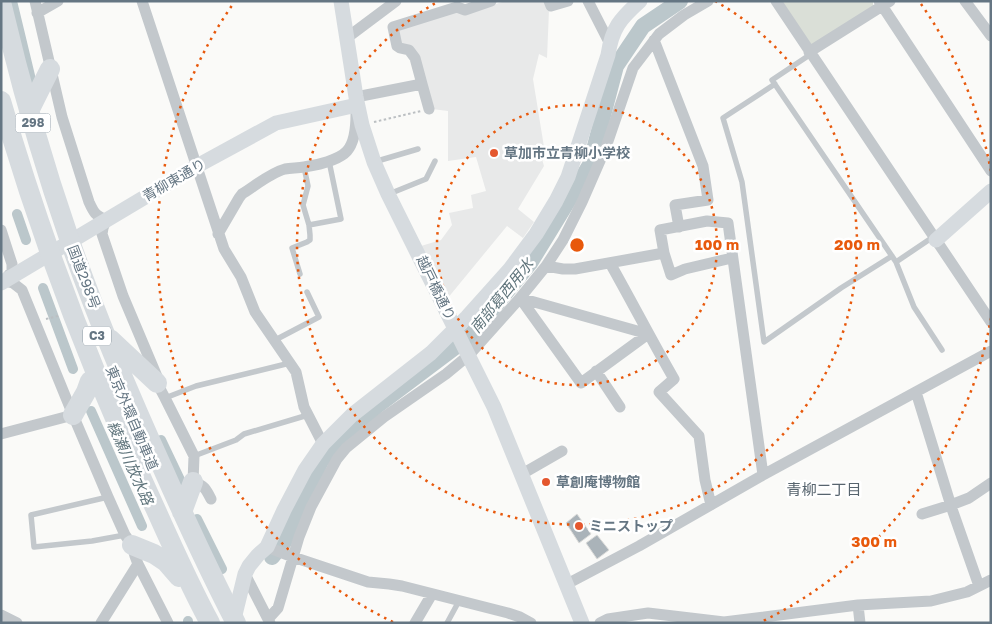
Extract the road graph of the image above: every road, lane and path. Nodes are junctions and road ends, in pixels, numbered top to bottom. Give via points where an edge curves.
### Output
1 (34, 1) edge
2 (58, 1) edge
3 (142, 1) edge
4 (341, 1) edge
5 (396, 1) edge
6 (491, 1) edge
7 (549, 1) edge
8 (568, 1) edge
9 (588, 1) edge
10 (640, 1) edge
11 (708, 1) edge
12 (776, 1) edge
13 (965, 1) edge
14 (1, 2) edge
15 (884, 3) edge
16 (37, 13) junction
17 (1, 35) edge
18 (346, 35) junction
19 (991, 36) edge
20 (654, 40) junction
21 (610, 44) junction
22 (810, 53) junction
23 (50, 69) junction
24 (422, 84) junction
25 (775, 84) junction
26 (1, 101) edge
27 (356, 101) junction
28 (429, 110) joint
29 (30, 111) junction
30 (362, 125) junction
31 (1, 131) edge
32 (418, 149) dead end
33 (4, 151) edge
34 (329, 161) junction
35 (435, 161) dead end
36 (374, 162) junction
37 (197, 166) junction
38 (304, 167) junction
39 (991, 171) edge
40 (991, 191) edge
41 (388, 194) junction
42 (106, 220) junction
43 (309, 224) junction
44 (679, 226) junction
45 (1, 230) edge
46 (218, 234) junction
47 (935, 238) junction
48 (70, 242) junction
49 (664, 254) junction
50 (892, 256) junction
51 (44, 258) junction
52 (732, 258) junction
53 (896, 262) junction
54 (610, 263) junction
55 (546, 266) junction
56 (300, 274) dead end
57 (3, 282) edge
58 (307, 292) dead end
59 (520, 298) junction
60 (991, 322) edge
61 (456, 330) junction
62 (105, 334) junction
63 (648, 334) junction
64 (274, 342) junction
65 (942, 350) dead end
66 (991, 351) edge
67 (468, 353) junction
68 (290, 363) junction
69 (596, 371) junction
70 (90, 381) junction
71 (161, 390) junction
72 (916, 392) junction
73 (620, 406) dead end
74 (73, 415) junction
75 (308, 415) junction
76 (1, 434) edge
77 (323, 444) junction
78 (562, 451) dead end
79 (194, 456) junction
80 (522, 474) junction
81 (763, 475) junction
82 (193, 482) junction
83 (991, 483) edge
84 (108, 497) junction
85 (211, 499) dead end
86 (711, 505) junction
87 (951, 505) junction
88 (182, 512) junction
89 (922, 514) dead end
90 (128, 540) junction
91 (267, 546) junction
92 (293, 557) junction
93 (138, 564) junction
94 (245, 574) junction
95 (179, 577) junction
96 (991, 580) edge
97 (567, 584) junction
98 (979, 586) junction
99 (432, 594) junction
100 (459, 601) junction
101 (858, 606) junction
102 (1, 615) edge
103 (269, 621) edge
104 (233, 622) edge
105 (17, 623) edge
106 (101, 623) edge
107 (168, 623) edge
108 (201, 623) edge
109 (210, 623) edge
110 (415, 623) edge
111 (447, 623) edge
112 (531, 623) edge
113 (582, 623) edge
114 (600, 623) edge
115 (860, 623) edge

1 - 16 street
2 - 16 street
3 - 37 street
4 - 18 street, 越戸橋通り
5 - 18 street via 352,34
6 - 24 street via 465,10 458,7 393,28 397,46 410,50 415,58
7 - 8 street via 551,6
9 - 21 street
10 - 21 street via 614,30
11 - 20 street
12 - 22 street
13 - 19 street
14 - 29 highway, 国道298号 / 298
15 - 22 street
15 - 39 street
16 - 23 street
17 - 104 highway, 東京外環自動車道 / C3 via 42,181 94,330 180,526
18 - 27 street, 越戸橋通り
20 - 44 street via 703,166 708,200 675,205
20 - 55 street via 633,68 606,147 582,202
21 - 61 street via 568,178 556,201 510,269
22 - 25 lane via 772,80
22 - 47 street
23 - 29 highway
23 - 42 street via 89,202 97,216
24 - 27 street
24 - 28 street
25 - 50 lane
25 - 50 lane via 723,118 742,182 764,342
26 - 109 highway, 東京外環自動車道 / C3 via 39,224 85,348 137,470
27 - 30 street, 越戸橋通り
27 - 34 street via 351,145 346,152
27 - 37 street, 青柳東通り via 276,123
28 - 30 path
29 - 48 highway, 国道298号 / 298
30 - 36 street, 越戸橋通り
31 - 33 highway, 298
32 - 36 lane
33 - 51 highway, 298
34 - 38 street
34 - 43 lane via 341,219
35 - 41 lane via 426,179
36 - 41 street, 越戸橋通り
37 - 42 street, 青柳東通り
37 - 46 street
38 - 43 lane via 308,186 303,205
38 - 46 street via 274,174 242,194
40 - 47 street
41 - 61 street, 越戸橋通り
42 - 48 street, 青柳東通り
42 - 71 street via 102,234 105,246
43 - 56 lane via 310,240 292,248
44 - 49 street via 660,230
44 - 52 street via 708,221 728,223
45 - 57 street via 12,264 12,271
46 - 64 street via 255,312
47 - 53 lane
47 - 60 street
48 - 51 street, 青柳東通り
48 - 62 highway, 国道298号 / 298
49 - 52 street via 671,275
49 - 54 street
50 - 53 lane
51 - 57 street, 青柳東通り
51 - 70 highway, 298
52 - 81 street
53 - 65 lane via 914,307
54 - 55 street via 569,269
54 - 63 street
55 - 59 street
57 - 74 street via 13,283 22,290
58 - 64 lane via 319,317
59 - 63 street
59 - 67 street
59 - 69 street via 581,384
61 - 67 street, 越戸橋通り
61 - 77 street via 352,415
62 - 71 highway
62 - 88 highway, 国道298号 / 298
63 - 69 street
63 - 86 street via 674,379 659,392 699,436
64 - 68 street
66 - 72 street
67 - 80 street, 越戸橋通り
67 - 92 street via 439,379 346,448 311,507
68 - 71 lane via 196,386
68 - 75 street via 296,372
69 - 73 street
70 - 74 highway
70 - 95 highway, 298
71 - 79 street
72 - 81 street
72 - 87 street
74 - 76 street
74 - 84 street
75 - 77 street
75 - 79 lane via 244,434
77 - 91 street via 305,470
78 - 80 street
79 - 82 street
80 - 97 street, 越戸橋通り
81 - 86 street
82 - 85 street via 205,487
82 - 88 highway
83 - 87 street via 969,498
84 - 90 street
84 - 90 lane via 32,515 34,547
86 - 97 street
87 - 89 street
87 - 98 street
88 - 104 highway, 国道298号 / 298
90 - 93 street
90 - 95 highway via 166,562
91 - 92 street
91 - 94 street
92 - 99 street via 368,582
92 - 103 street via 278,608
93 - 106 street
93 - 107 street
94 - 103 street
94 - 104 street
95 - 108 highway, 298
96 - 98 street
97 - 113 street, 越戸橋通り
98 - 101 street via 931,601
99 - 100 street
99 - 110 street
100 - 111 lane
100 - 112 street via 508,613
101 - 114 street via 724,622 648,613
101 - 115 street
102 - 105 street

